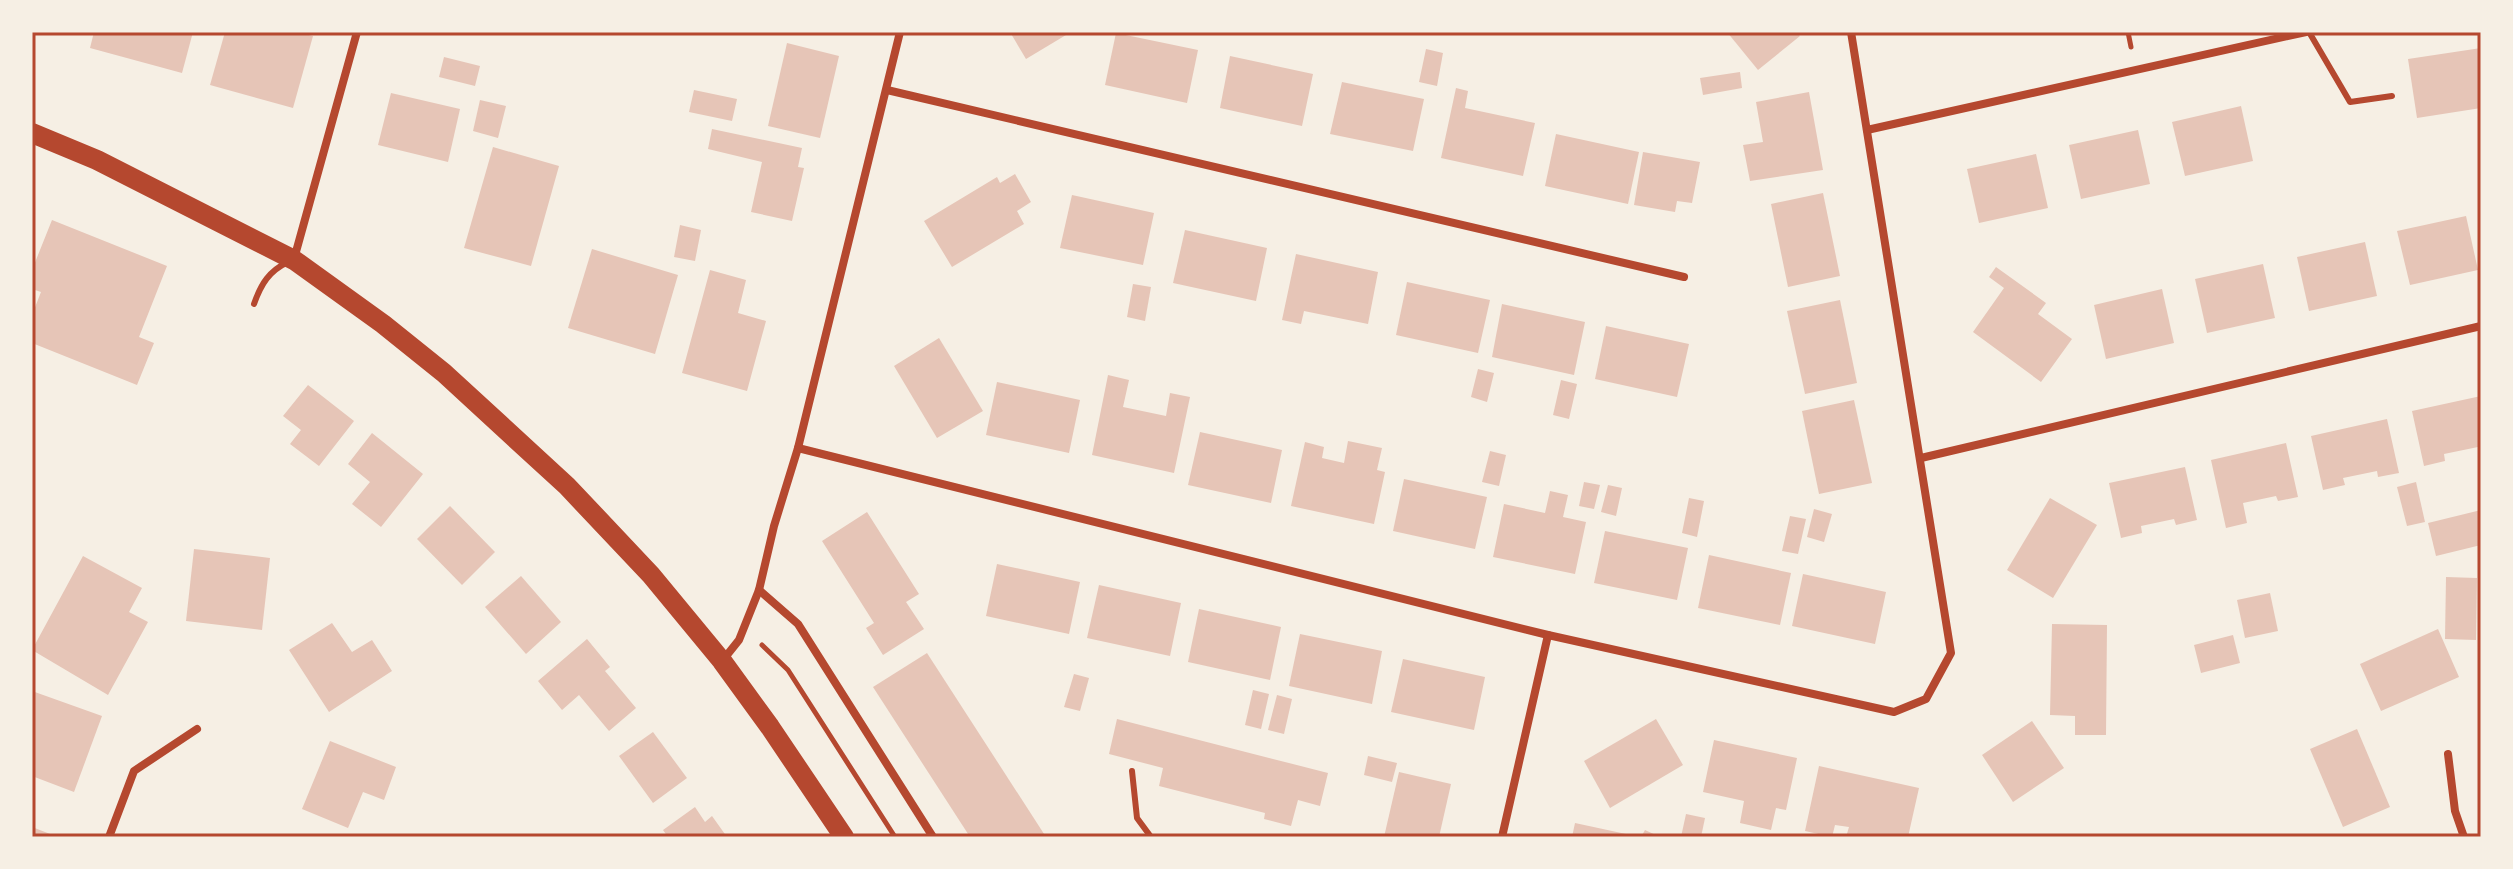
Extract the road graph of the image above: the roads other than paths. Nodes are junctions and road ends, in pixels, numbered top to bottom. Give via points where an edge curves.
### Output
1 (357, 32) edge
2 (900, 32) edge
3 (1851, 32) edge
4 (2308, 32) edge
5 (887, 90) junction
6 (2392, 96) dead end
7 (1867, 130) junction
8 (32, 133) edge
9 (294, 260) junction
10 (1684, 277) dead end
11 (254, 304) dead end
12 (2481, 326) edge
13 (798, 448) junction
14 (1921, 458) junction
15 (759, 590) junction
16 (1548, 635) junction
17 (722, 661) junction
18 (197, 729) dead end
19 (2448, 754) dead end
20 (1132, 771) dead end
21 (109, 837) edge
22 (844, 837) edge
23 (933, 837) edge
24 (1151, 837) edge
25 (1502, 837) edge
26 (2464, 837) edge

1 - 9 street
2 - 5 street
3 - 7 street
4 - 6 lane via 2350,102
4 - 7 street
5 - 10 street
5 - 13 street
7 - 14 street
8 - 9 main road via 97,160
9 - 11 lane via 275,268
9 - 17 main road via 444,373 567,486
12 - 14 street
13 - 15 street
13 - 16 street
14 - 16 street via 1951,653 1926,699 1894,712
15 - 17 street via 739,640
15 - 23 street via 798,624
16 - 25 street
17 - 22 main road
18 - 21 street via 134,771
19 - 26 street
20 - 24 lane via 1137,818

